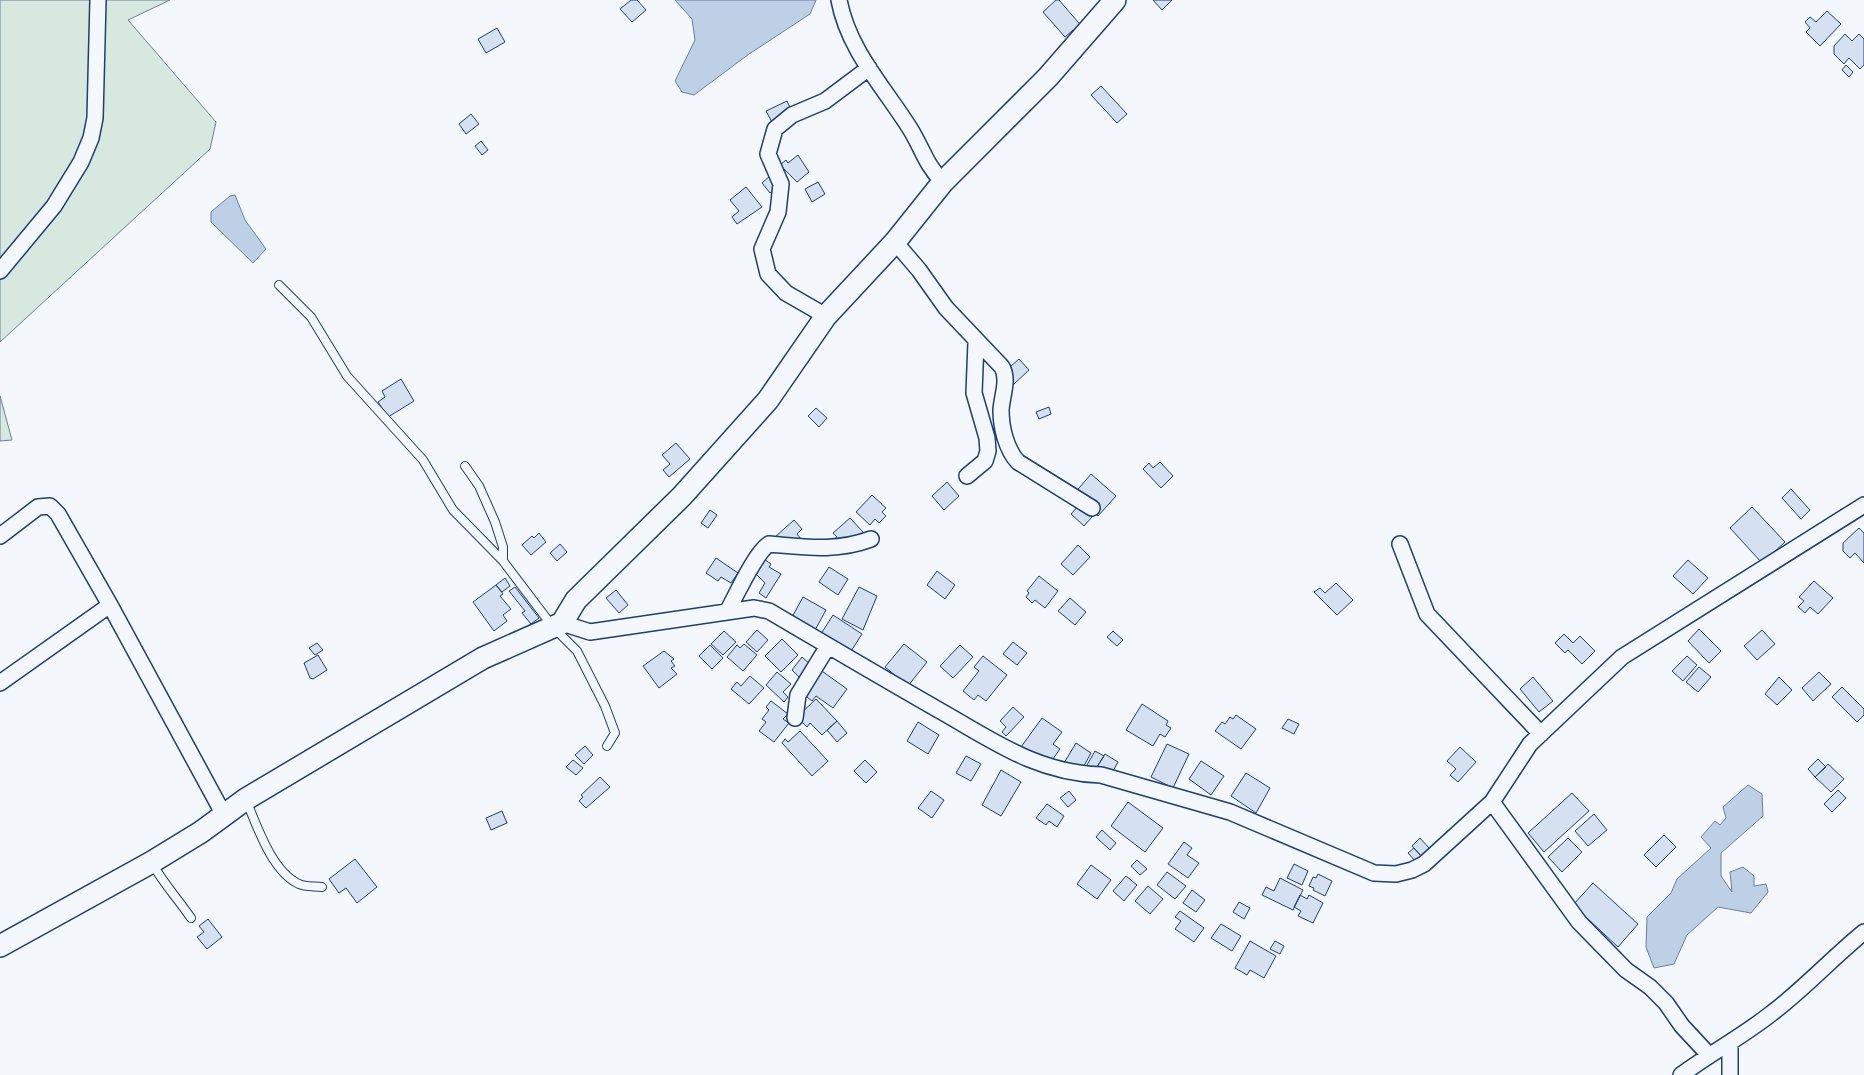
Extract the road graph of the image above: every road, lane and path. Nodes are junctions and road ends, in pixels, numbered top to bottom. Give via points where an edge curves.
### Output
1 (98, 0) edge
2 (839, 0) edge
3 (1116, 0) edge
4 (869, 68) junction
5 (943, 182) junction
6 (895, 242) junction
7 (0, 271) edge
8 (279, 285) dead end
9 (826, 316) junction
10 (976, 342) junction
11 (464, 466) dead end
12 (966, 476) dead end
13 (1864, 505) edge
14 (1092, 508) dead end
15 (0, 536) edge
16 (871, 539) dead end
17 (1400, 544) dead end
18 (503, 561) junction
19 (110, 605) junction
20 (727, 612) junction
21 (558, 625) junction
22 (828, 646) junction
23 (0, 684) edge
24 (795, 718) dead end
25 (1541, 734) junction
26 (607, 746) dead end
27 (246, 799) junction
28 (1492, 802) junction
29 (224, 815) junction
30 (152, 862) junction
31 (322, 887) dead end
32 (191, 918) dead end
33 (1864, 932) edge
34 (0, 946) edge
35 (1730, 1045) junction
36 (1709, 1055) junction
37 (1681, 1075) edge
38 (1730, 1075) edge

1 - 7 street via 95,118 91,138 81,162 54,206
2 - 4 street via 848,31
3 - 5 street via 1048,77
4 - 5 street via 910,128 930,168
4 - 9 street via 825,101 792,115 775,129 768,154 781,184 778,212 762,249 768,274 786,293
5 - 6 street
6 - 9 street
6 - 10 street
8 - 18 lane via 311,317 347,376 423,460 453,510
9 - 21 street via 768,400 682,496 576,600
10 - 12 street via 974,394 988,451 985,462
10 - 14 street via 1006,375 1001,411 1004,432 1013,456
11 - 18 lane via 479,486 496,522
13 - 25 street via 1622,657
15 - 19 street via 38,507 50,506 58,514
16 - 20 street via 854,546 832,549 768,544 758,554
17 - 25 street via 1427,614
18 - 21 lane
19 - 23 street
19 - 29 street
20 - 21 street via 590,632
20 - 22 street via 754,608 769,611
21 - 26 lane via 578,651 605,706 615,733
21 - 27 street via 483,658
22 - 24 street via 798,695
22 - 28 street via 1034,762 1082,774 1101,775 1230,812 1374,873 1396,874 1424,864
25 - 28 street via 1522,754
27 - 29 street
27 - 31 lane via 282,874 300,885
28 - 36 street via 1579,922 1626,970 1666,1003
29 - 30 street
30 - 32 lane via 162,881 173,890
30 - 34 street
33 - 35 street via 1817,976
35 - 36 street
35 - 38 street
36 - 37 street

